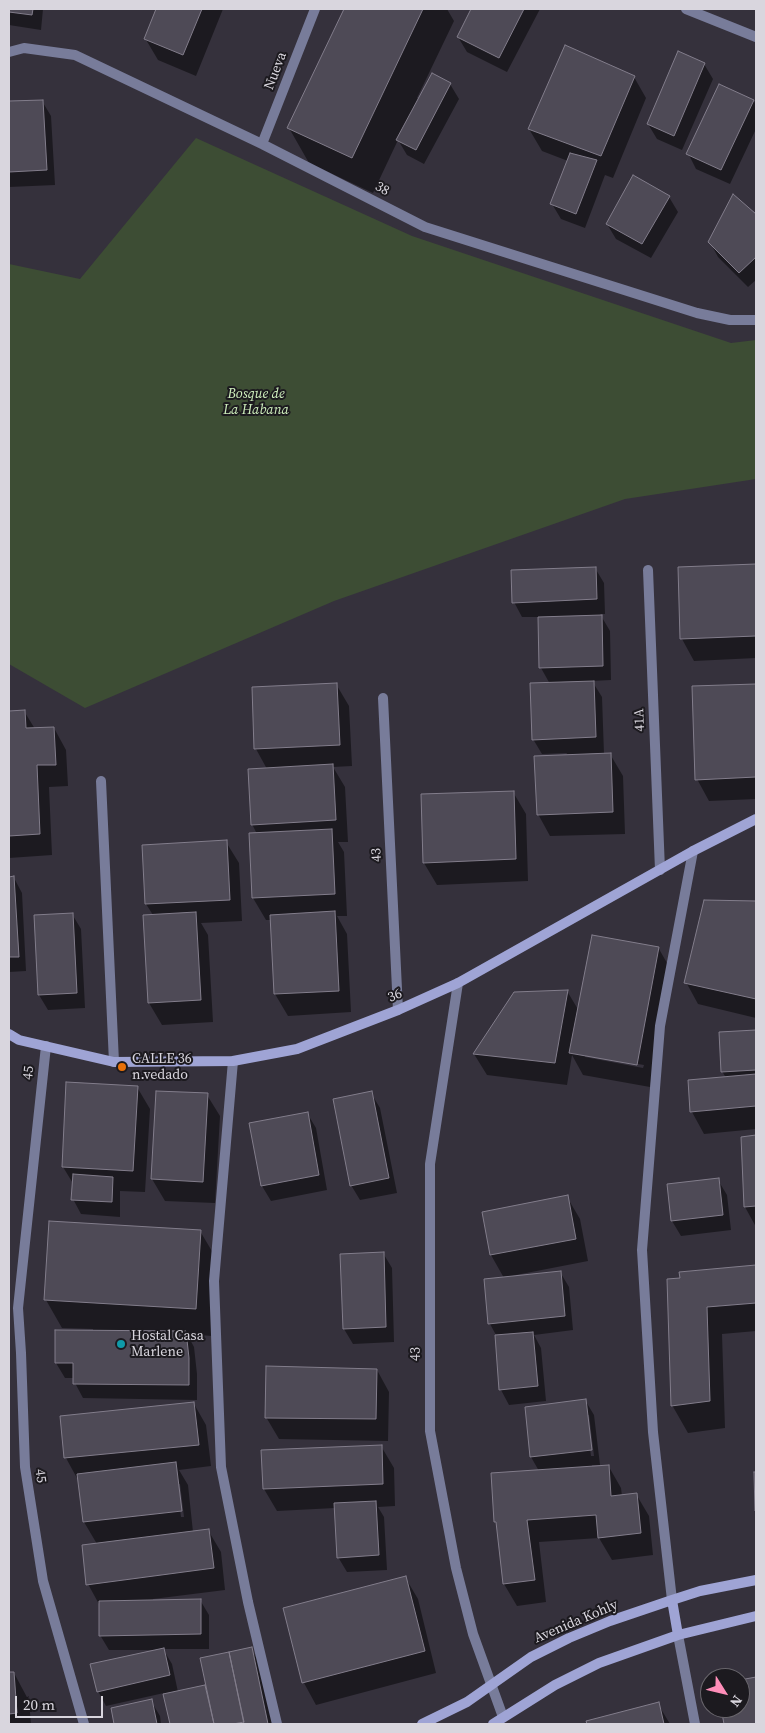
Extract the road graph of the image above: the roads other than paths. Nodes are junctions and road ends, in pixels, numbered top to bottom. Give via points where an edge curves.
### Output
1 (315, 9) edge
2 (686, 9) edge
3 (756, 37) edge
4 (9, 52) edge
5 (262, 144) junction
6 (756, 320) edge
7 (648, 570) dead end
8 (383, 698) dead end
9 (102, 781) dead end
10 (756, 819) edge
11 (693, 851) junction
12 (660, 870) junction
13 (458, 983) junction
14 (398, 1010) junction
15 (9, 1034) edge
16 (14, 1041) edge
17 (46, 1046) junction
18 (233, 1061) junction
19 (114, 1062) junction
20 (756, 1580) edge
21 (672, 1600) junction
22 (756, 1616) edge
23 (678, 1635) junction
24 (490, 1686) junction
25 (503, 1717) junction
26 (84, 1724) edge
27 (277, 1724) edge
28 (422, 1724) edge
29 (492, 1724) edge
30 (694, 1724) edge

1 - 5 street, Nueva
2 - 3 street
4 - 5 street, 38 via 24,48 75,55
5 - 6 street, 38 via 424,227 696,313 730,320
7 - 12 street, 41A
8 - 14 street, 43
9 - 19 street
10 - 11 street, 36
11 - 12 street, 36
11 - 21 street via 660,1026 642,1250 653,1432
12 - 13 street, 36
13 - 14 street, 36
13 - 24 street, 43 via 430,1164 430,1431 456,1568
14 - 18 street, 36 via 298,1049
15 - 16 street, 36
16 - 17 street, 36
17 - 19 street, 36
17 - 26 street, 45 via 18,1308 25,1467 43,1581
18 - 19 street, 36
18 - 27 street via 214,1281 221,1466
20 - 21 street, Avenida Kohly
21 - 23 street
21 - 24 street, Avenida Kohly via 568,1638 531,1657
22 - 23 street
23 - 25 street via 599,1664 555,1685
23 - 30 street
24 - 25 street, 43
24 - 28 street, Avenida Kohly via 467,1702
25 - 29 street

